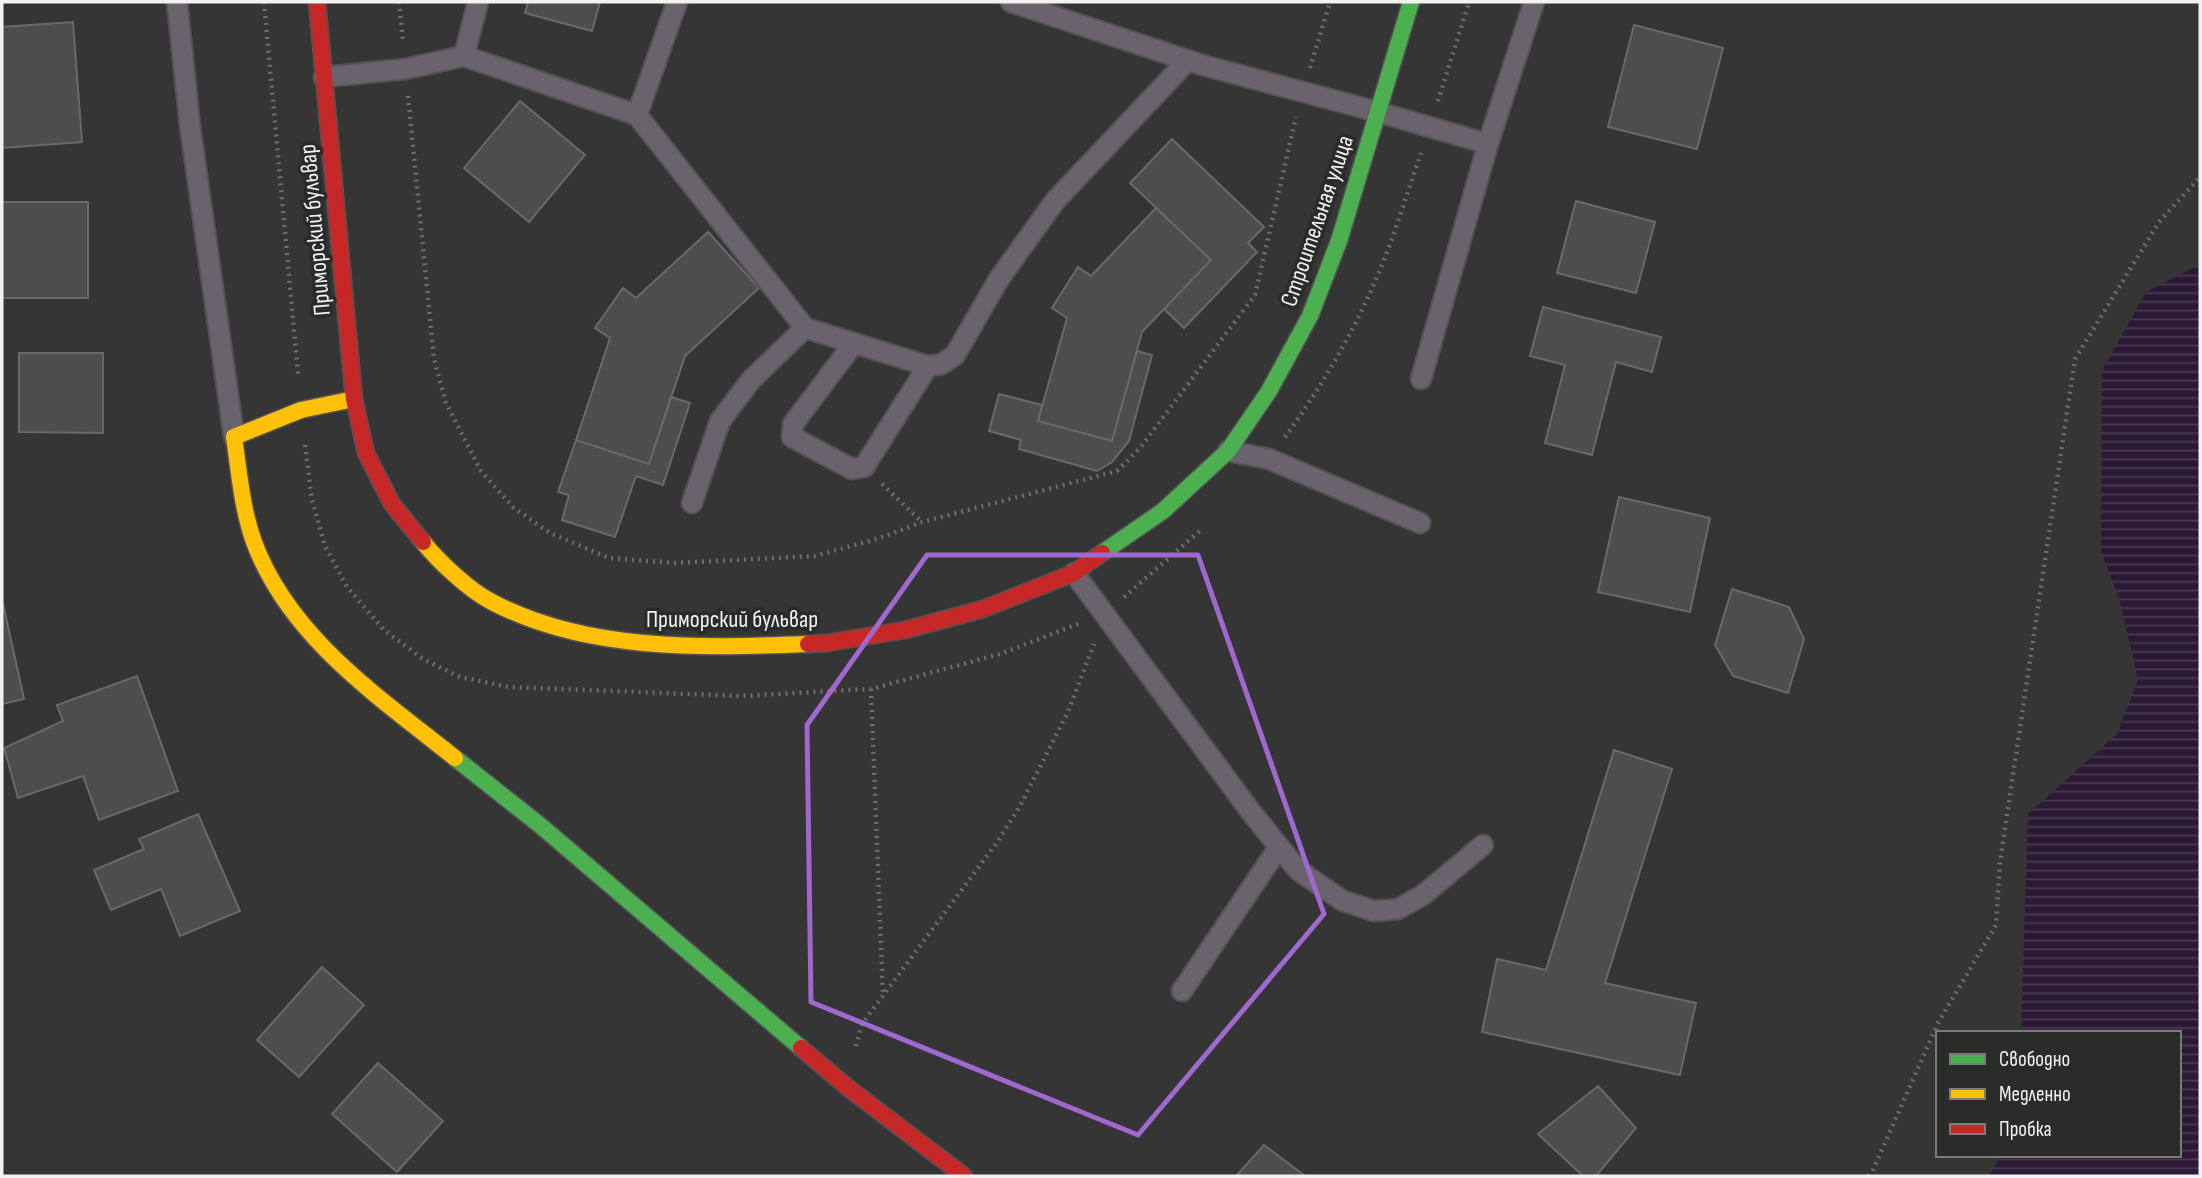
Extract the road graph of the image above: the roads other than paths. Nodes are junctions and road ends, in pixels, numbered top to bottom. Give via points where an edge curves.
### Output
1 (177, 2) edge
2 (317, 2) edge
3 (478, 2) edge
4 (677, 2) edge
5 (1011, 2) edge
6 (1412, 2) edge
7 (1534, 2) edge
8 (464, 56) junction
9 (1188, 60) junction
10 (324, 77) junction
11 (1378, 112) junction
12 (637, 115) junction
13 (1488, 144) junction
14 (805, 328) junction
15 (854, 343) junction
16 (928, 366) junction
17 (1420, 379) dead end
18 (354, 399) junction
19 (234, 437) junction
20 (1228, 451) junction
21 (692, 503) dead end
22 (1420, 523) dead end
23 (1074, 573) junction
24 (1483, 845) dead end
25 (1279, 847) junction
26 (1182, 991) dead end
27 (964, 1176) edge

1 - 19 lane
2 - 10 street, Приморский бульвар
3 - 8 lane
4 - 12 lane
5 - 9 lane
6 - 11 street, Строительная улица
7 - 13 lane
8 - 10 lane via 405,69
8 - 12 lane
9 - 11 lane
9 - 16 lane via 1055,201 999,279 955,355
10 - 18 street, Приморский бульвар
11 - 13 lane
11 - 20 street, Строительная улица via 1339,242 1310,316 1269,391
12 - 14 lane
13 - 17 lane
14 - 15 lane
14 - 21 lane via 751,380 720,422
15 - 16 lane
15 - 16 lane via 791,431 792,438 852,469 864,467
18 - 19 street via 301,410
18 - 23 street, Приморский бульвар via 366,453 386,493 436,558 490,601 555,627 641,643 734,647 827,643 905,630 983,609
19 - 27 street via 253,540 270,579 310,634 361,683 541,826 847,1087
20 - 22 lane via 1269,459
20 - 23 street, Строительная улица via 1163,511
23 - 25 lane
24 - 25 lane via 1423,895 1398,909 1374,911 1343,901 1298,870
25 - 26 lane

